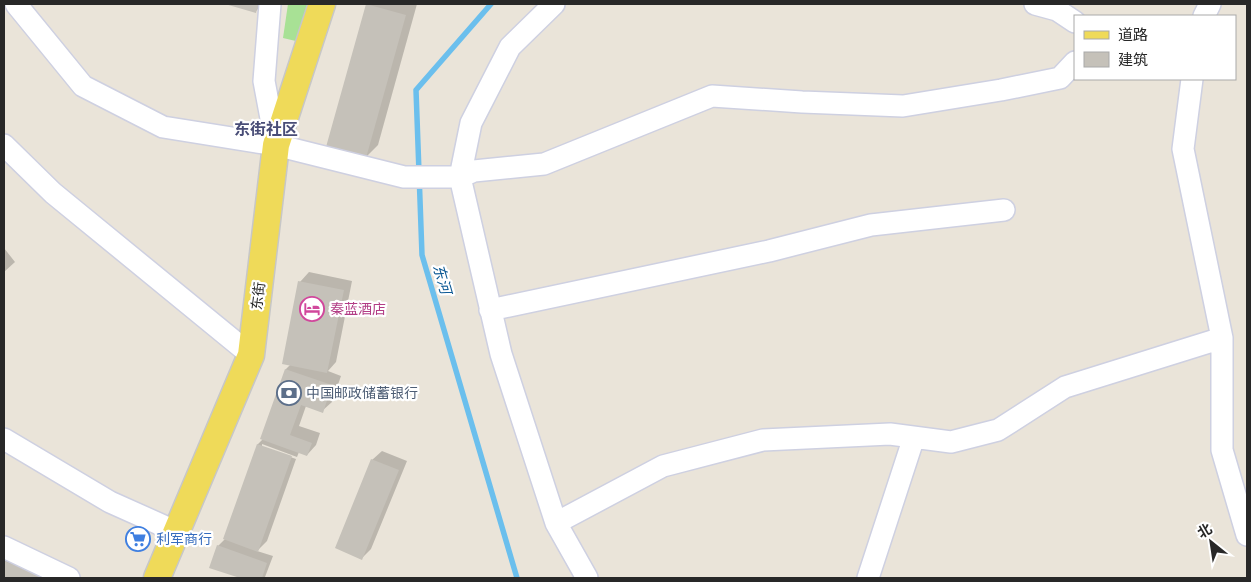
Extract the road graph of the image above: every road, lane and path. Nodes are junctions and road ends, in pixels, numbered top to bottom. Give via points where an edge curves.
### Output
1 (16, 4) edge
2 (270, 4) edge
3 (322, 4) edge
4 (554, 4) edge
5 (1035, 4) edge
6 (1074, 21) edge
7 (1074, 63) edge
8 (1192, 80) edge
9 (276, 145) junction
10 (4, 146) edge
11 (454, 177) junction
12 (1004, 210) dead end
13 (490, 310) junction
14 (1222, 338) junction
15 (251, 355) junction
16 (914, 437) junction
17 (4, 439) edge
18 (556, 522) junction
19 (177, 532) junction
20 (1247, 535) edge
21 (4, 546) edge
22 (69, 578) edge
23 (157, 578) edge
24 (586, 578) edge
25 (868, 578) edge

1 - 9 street via 83,86 163,127
2 - 9 street via 264,81
3 - 9 main road, 东街
4 - 11 street via 510,47 471,123
5 - 6 street via 1057,10
7 - 11 street via 1060,78 903,106 712,96 544,164 474,171
8 - 14 street via 1183,149
9 - 11 street via 404,177
9 - 15 main road, 东街
10 - 15 street via 53,192
11 - 13 street
12 - 13 street via 871,225 769,251
13 - 18 street via 501,354
14 - 16 street via 1065,387 998,430 951,442
14 - 20 street via 1222,450
15 - 19 main road, 东街
16 - 18 street via 890,434 763,440 663,466
16 - 25 street
17 - 19 street via 110,502
18 - 24 street
19 - 23 main road, 东街
21 - 22 street

